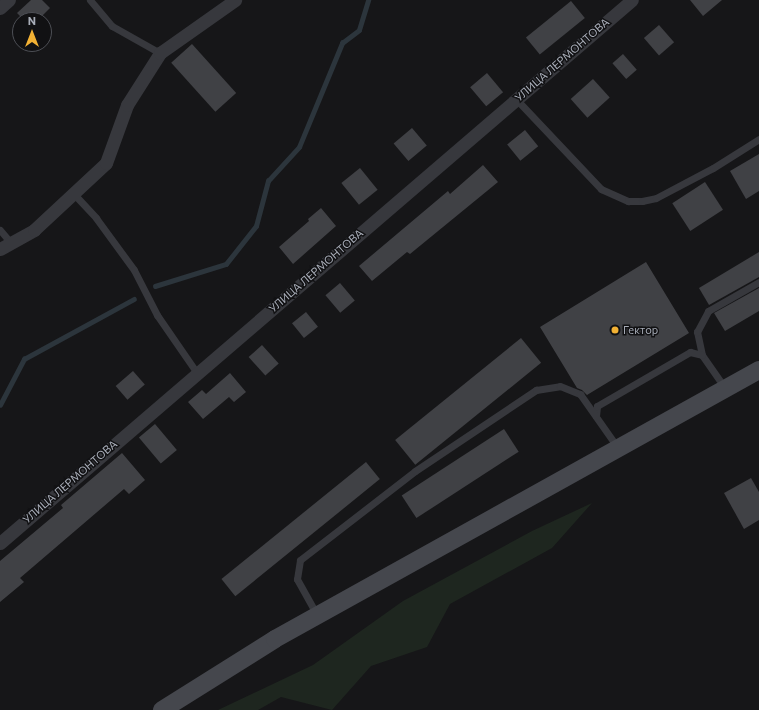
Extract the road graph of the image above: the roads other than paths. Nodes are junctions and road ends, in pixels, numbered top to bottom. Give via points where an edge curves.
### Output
1 (9, 0) edge
2 (90, 0) edge
3 (235, 0) edge
4 (632, 0) edge
5 (0, 8) edge
6 (160, 53) junction
7 (516, 99) junction
8 (759, 139) edge
9 (74, 193) junction
10 (0, 230) edge
11 (6, 246) edge
12 (759, 282) edge
13 (702, 355) junction
14 (759, 370) edge
15 (197, 373) junction
16 (725, 388) junction
17 (596, 416) junction
18 (619, 448) junction
19 (0, 543) edge
20 (317, 615) junction
21 (162, 710) edge

1 - 5 street
2 - 6 lane via 112,26
3 - 6 street
4 - 7 street, УЛИЦА ЛЕРМОНТОВА
6 - 9 street via 127,105 106,162
7 - 8 lane via 601,189 628,201 656,198 713,168
7 - 15 street, УЛИЦА ЛЕРМОНТОВА
9 - 11 street via 34,230
9 - 15 lane via 134,270 157,315
10 - 11 lane
12 - 13 lane via 708,311 697,332
13 - 16 lane
13 - 17 lane via 690,352 597,406
14 - 16 main road
15 - 19 street, УЛИЦА ЛЕРМОНТОВА
16 - 18 main road
17 - 18 lane
17 - 20 lane via 580,394 560,386 536,390 415,471 300,560 297,579
18 - 20 main road
20 - 21 main road

